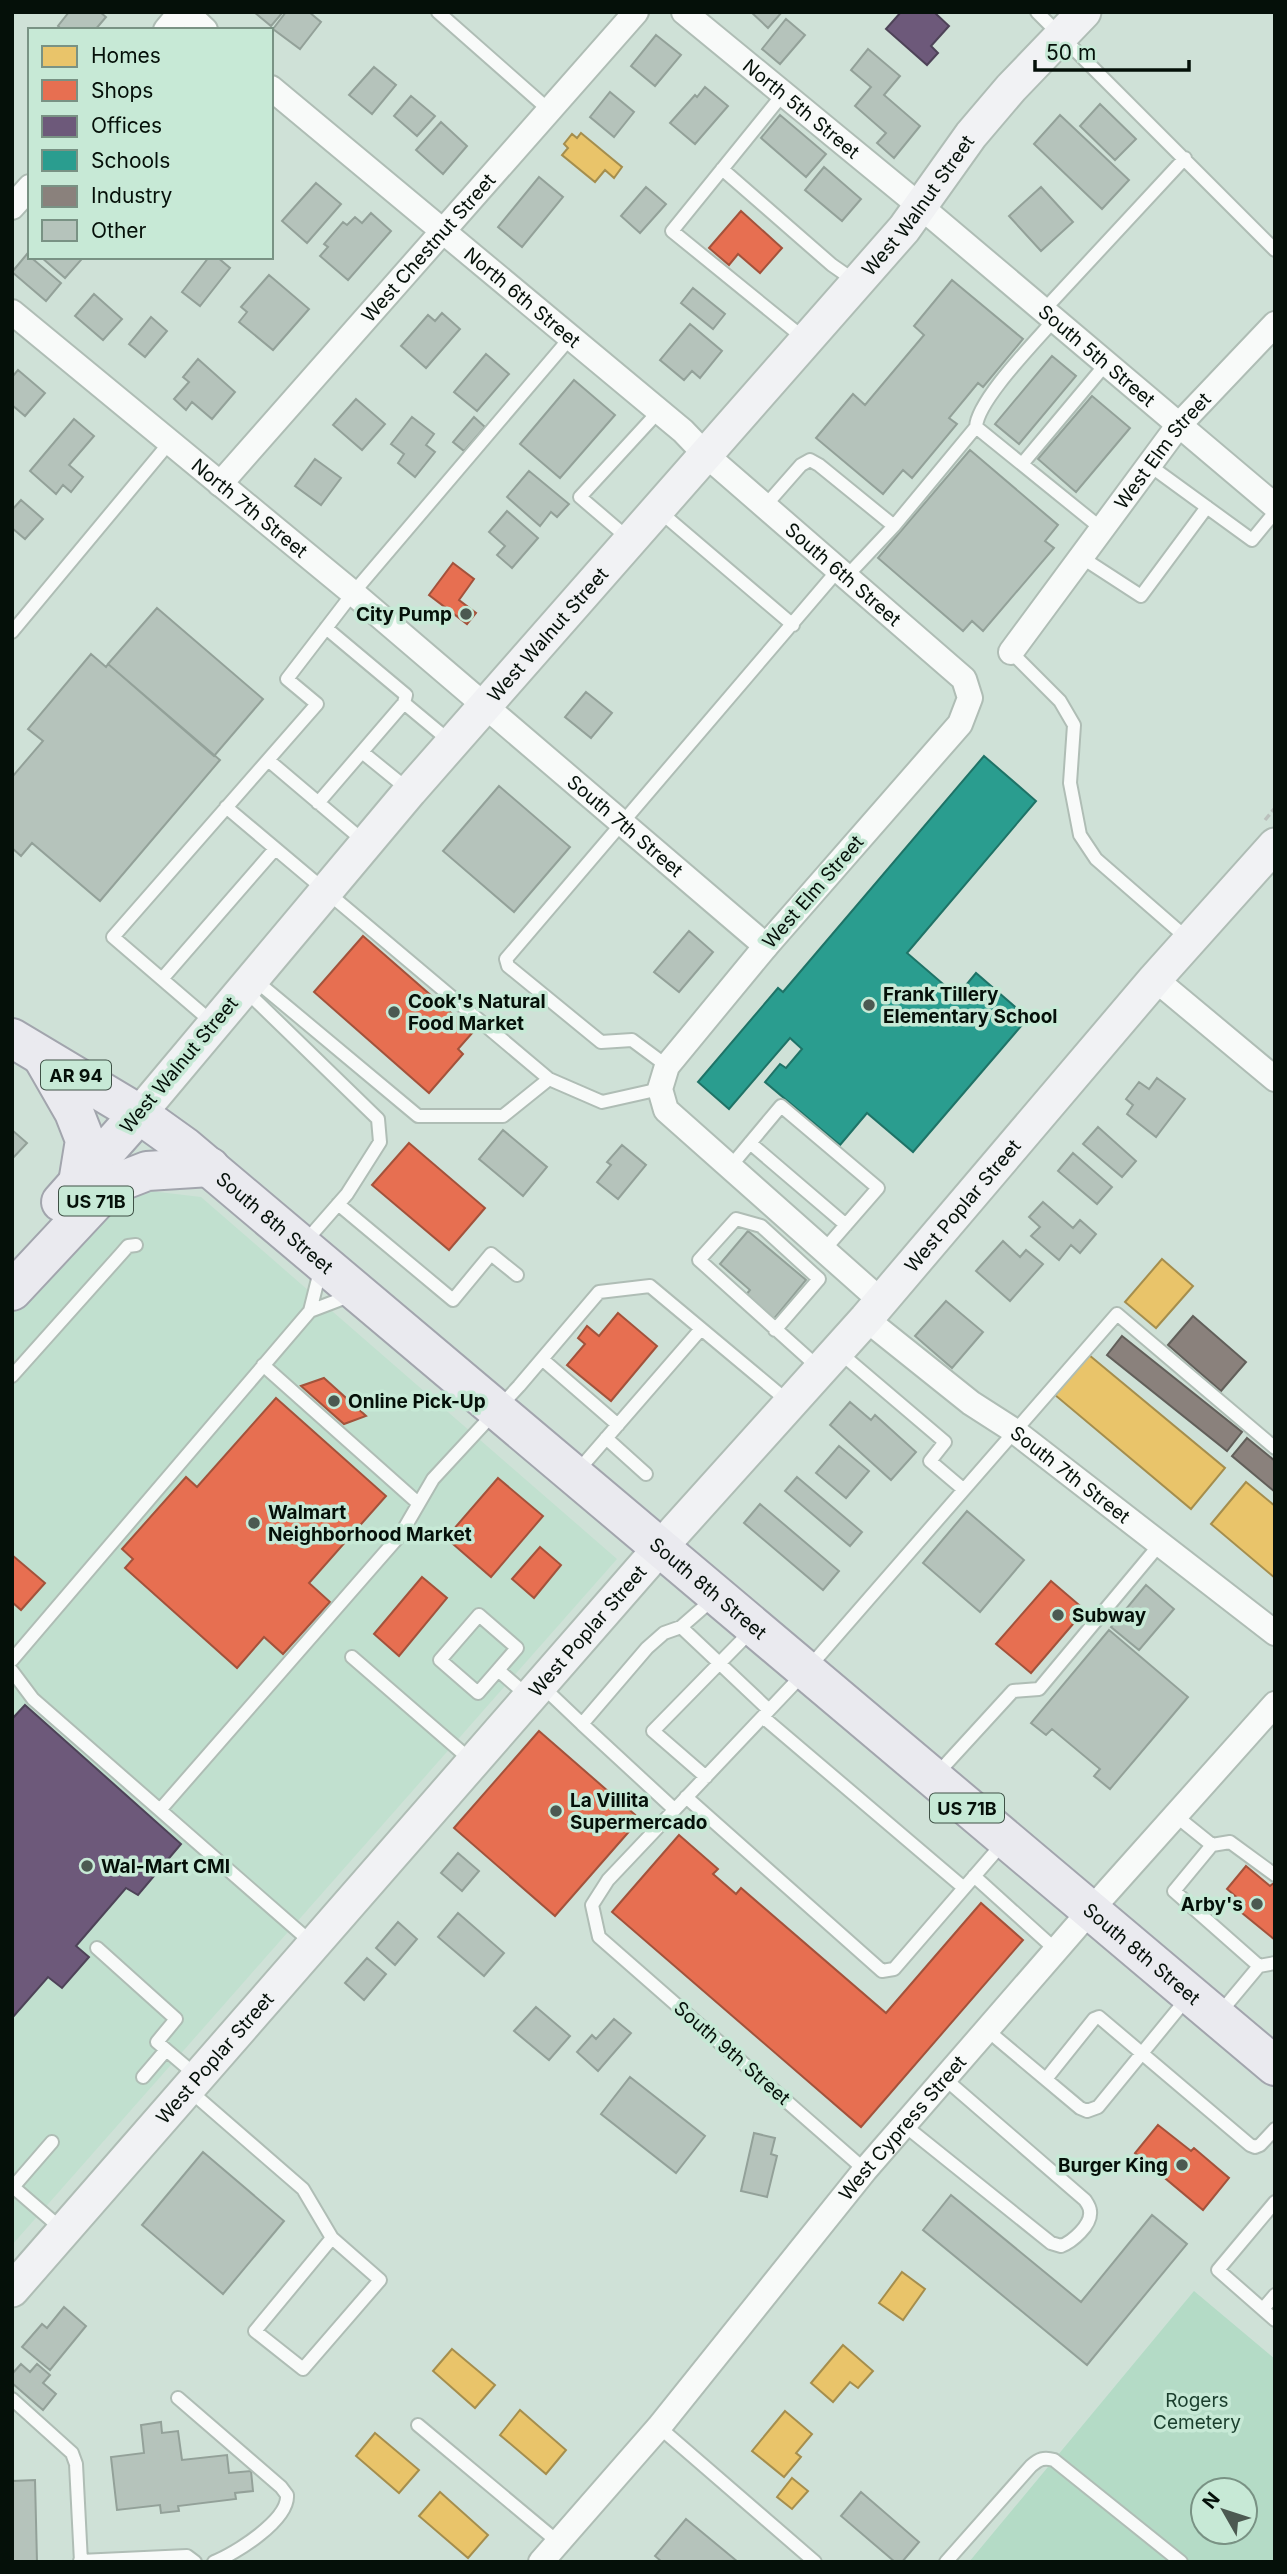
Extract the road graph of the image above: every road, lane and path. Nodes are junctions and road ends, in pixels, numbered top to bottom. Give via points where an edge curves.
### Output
1 (183, 12) edge
2 (438, 12) edge
3 (636, 12) edge
4 (684, 12) edge
5 (1037, 12) edge
6 (1084, 12) edge
7 (168, 28) edge
8 (203, 28) edge
9 (1061, 37) junction
10 (273, 90) edge
11 (783, 94) junction
12 (549, 110) junction
13 (1185, 158) junction
14 (722, 169) junction
15 (28, 189) edge
16 (920, 206) junction
17 (12, 207) edge
18 (442, 230) junction
19 (1275, 250) edge
20 (855, 281) junction
21 (12, 312) edge
22 (1048, 316) junction
23 (1275, 324) edge
24 (570, 338) junction
25 (806, 341) junction
26 (1105, 365) junction
27 (659, 411) junction
28 (1178, 426) junction
29 (976, 427) junction
30 (170, 442) junction
31 (706, 455) junction
32 (1022, 464) junction
33 (1149, 465) junction
34 (220, 484) junction
35 (765, 506) junction
36 (1275, 506) edge
37 (1207, 507) junction
38 (658, 510) junction
39 (1275, 512) edge
40 (894, 526) junction
41 (1102, 529) junction
42 (631, 541) junction
43 (1081, 557) junction
44 (842, 573) junction
45 (353, 593) junction
46 (793, 625) junction
47 (326, 628) junction
48 (12, 632) edge
49 (1011, 652) joint
50 (970, 698) joint
51 (404, 703) junction
52 (485, 705) junction
53 (452, 743) junction
54 (362, 752) junction
55 (268, 761) junction
56 (410, 791) junction
57 (318, 803) junction
58 (226, 807) junction
59 (623, 823) junction
60 (366, 843) junction
61 (1275, 845) edge
62 (275, 849) junction
63 (324, 892) junction
64 (1189, 941) junction
65 (766, 946) junction
66 (162, 979) junction
67 (1155, 979) junction
68 (248, 983) junction
69 (214, 1023) junction
70 (26, 1045) edge
71 (664, 1078) junction
72 (549, 1079) junction
73 (1275, 1079) edge
74 (139, 1114) junction
75 (750, 1143) junction
76 (210, 1167) junction
77 (730, 1167) junction
78 (78, 1183) junction
79 (338, 1204) junction
80 (846, 1225) junction
81 (136, 1245) dead end
82 (824, 1250) junction
83 (312, 1253) junction
84 (12, 1257) edge
85 (517, 1275) dead end
86 (12, 1291) edge
87 (360, 1292) junction
88 (873, 1310) junction
89 (310, 1311) junction
90 (701, 1329) junction
91 (775, 1330) junction
92 (542, 1359) junction
93 (829, 1360) junction
94 (263, 1365) junction
95 (12, 1376) edge
96 (790, 1404) junction
97 (497, 1410) junction
98 (618, 1424) junction
99 (1013, 1430) junction
100 (606, 1438) junction
101 (1275, 1448) edge
102 (646, 1474) dead end
103 (573, 1476) junction
104 (963, 1489) junction
105 (418, 1503) junction
106 (1160, 1544) junction
107 (659, 1549) junction
108 (716, 1596) junction
109 (681, 1627) junction
110 (754, 1628) junction
111 (1275, 1633) edge
112 (352, 1657) dead end
113 (12, 1660) edge
114 (718, 1663) junction
115 (498, 1670) junction
116 (12, 1671) edge
117 (805, 1672) junction
118 (535, 1691) junction
119 (1275, 1704) edge
120 (766, 1713) junction
121 (582, 1724) junction
122 (473, 1762) junction
123 (706, 1777) junction
124 (933, 1779) junction
125 (686, 1797) junction
126 (674, 1809) junction
127 (160, 1810) junction
128 (1177, 1816) junction
129 (1005, 1840) junction
130 (1212, 1845) junction
131 (1275, 1875) edge
132 (974, 1876) junction
133 (964, 1888) junction
134 (1090, 1911) junction
135 (314, 1945) junction
136 (97, 1948) dead end
137 (1056, 1950) junction
138 (1275, 1963) edge
139 (1259, 1966) junction
140 (1203, 2006) junction
141 (986, 2030) junction
142 (166, 2050) junction
143 (1142, 2053) junction
144 (1273, 2062) edge
145 (143, 2077) dead end
146 (944, 2078) junction
147 (1046, 2079) junction
148 (193, 2083) junction
149 (904, 2125) junction
150 (1275, 2129) edge
151 (52, 2142) dead end
152 (865, 2170) junction
153 (13, 2187) edge
154 (1275, 2203) edge
155 (64, 2231) junction
156 (332, 2238) junction
157 (13, 2288) edge
158 (1275, 2295) edge
159 (1263, 2309) junction
160 (1275, 2320) edge
161 (178, 2398) dead end
162 (12, 2399) edge
163 (418, 2425) dead end
164 (659, 2427) junction
165 (558, 2542) junction
166 (80, 2562) edge
167 (195, 2562) edge
168 (214, 2562) edge
169 (541, 2562) edge
170 (815, 2562) edge
171 (946, 2562) edge
172 (1181, 2562) edge

1 - 7 street
1 - 8 street
2 - 12 lane
3 - 12 street, West Chestnut Street
4 - 11 street, North 5th Street
5 - 9 lane
6 - 9 street, West Walnut Street
9 - 13 lane
9 - 16 street, West Walnut Street via 971,135
10 - 18 street, North 6th Street
11 - 14 lane
11 - 16 street, North 5th Street
12 - 18 street, West Chestnut Street
13 - 19 lane
13 - 22 lane
14 - 20 lane
14 - 25 lane via 672,231
15 - 17 street
16 - 20 street, West Walnut Street
16 - 22 street, South 5th Street
18 - 24 street, North 6th Street
18 - 34 street, West Chestnut Street
20 - 25 street, West Walnut Street
21 - 30 street, North 7th Street
22 - 26 street, South 5th Street
22 - 29 lane via 987,400
23 - 28 street, West Elm Street
24 - 27 street, North 6th Street
24 - 45 lane
25 - 31 street, West Walnut Street
26 - 28 street, South 5th Street
26 - 32 lane
27 - 31 street, North 6th Street
27 - 42 lane via 580,498
28 - 33 street, West Elm Street
28 - 36 street, South 5th Street
29 - 32 lane
29 - 40 lane
30 - 34 street, North 7th Street
30 - 48 lane
31 - 35 street, South 6th Street
31 - 38 street, West Walnut Street
32 - 41 lane
33 - 37 lane
33 - 41 street, West Elm Street
34 - 45 street, North 7th Street
35 - 40 lane via 810,460
35 - 44 street, South 6th Street
37 - 39 lane via 1252,540
37 - 43 lane via 1141,596
38 - 42 street, West Walnut Street
38 - 46 lane
40 - 44 lane
41 - 43 street, West Elm Street
42 - 52 street, West Walnut Street
43 - 49 street, West Elm Street
44 - 46 lane
44 - 50 street, South 6th Street via 964,679
45 - 47 lane
45 - 52 street, North 7th Street
46 - 59 lane
47 - 51 lane via 406,695
47 - 55 lane via 287,679 317,704
49 - 64 lane via 1060,701 1074,725 1070,783 1080,835 1096,859
50 - 65 street, West Elm Street via 960,724
51 - 53 lane
51 - 54 lane
52 - 53 street, West Walnut Street
52 - 59 street, South 7th Street
53 - 56 street, West Walnut Street
54 - 56 lane
54 - 57 lane
55 - 57 lane
55 - 58 lane
56 - 60 street, West Walnut Street
57 - 60 lane
58 - 62 lane
58 - 66 lane via 113,937
59 - 65 street, South 7th Street
59 - 71 lane via 506,959 508,966 601,1042 632,1040
60 - 63 street, West Walnut Street
61 - 64 street, West Poplar Street
62 - 63 lane
62 - 66 lane
63 - 68 street, West Walnut Street
63 - 72 lane
64 - 67 street, West Poplar Street
65 - 71 street, West Elm Street
66 - 69 lane
67 - 73 street
67 - 88 street, West Poplar Street
68 - 69 street, West Walnut Street
68 - 72 lane via 418,1116 503,1116
68 - 79 lane via 378,1119 380,1142
69 - 74 street, West Walnut Street
70 - 74 main road, AR 94
70 - 78 main road, AR 94 via 74,1112 85,1140
71 - 72 lane via 603,1102
71 - 77 street, South 7th Street via 666,1110
74 - 76 main road, South 8th Street / US 71B
74 - 78 main road, West Walnut Street / US 71B
75 - 77 lane
75 - 80 lane
75 - 80 lane via 781,1106 878,1188
76 - 83 main road, South 8th Street / US 71B
76 - 86 main road, US 71B via 147,1171 111,1185
77 - 82 street, South 7th Street
78 - 84 main road, West Walnut Street / US 71B
79 - 83 lane
79 - 85 lane via 453,1300 491,1254
80 - 82 lane
81 - 95 lane via 128,1246
82 - 88 street, South 7th Street
83 - 87 main road, South 8th Street / US 71B
83 - 89 lane
87 - 89 lane
87 - 97 main road, South 8th Street / US 71B
88 - 93 street, West Poplar Street
88 - 99 street, South 7th Street via 971,1403
89 - 94 lane
90 - 92 lane via 650,1286 599,1292
90 - 96 lane
90 - 98 lane
91 - 91 lane via 819,1279 761,1226 736,1219 699,1260
91 - 93 lane
92 - 97 lane
92 - 98 lane
93 - 96 street, West Poplar Street
93 - 104 lane via 946,1442 930,1461
94 - 105 lane
94 - 113 lane
96 - 107 street, West Poplar Street
97 - 103 main road, South 8th Street / US 71B
97 - 105 lane via 433,1479
98 - 100 lane
99 - 101 lane via 1117,1314
99 - 104 lane
99 - 106 street, South 7th Street
100 - 102 lane
100 - 103 lane
103 - 107 main road, South 8th Street / US 71B
104 - 117 lane
105 - 127 lane via 401,1534
106 - 111 street, South 7th Street
106 - 124 lane via 1039,1689 1013,1691
107 - 108 main road, South 8th Street / US 71B
107 - 118 street, West Poplar Street
108 - 109 lane
108 - 110 main road, South 8th Street / US 71B
109 - 114 lane
109 - 121 lane via 664,1633 647,1648
110 - 114 lane
110 - 117 main road, South 8th Street / US 71B
112 - 122 lane
114 - 120 lane
114 - 123 lane via 653,1731
115 - 115 lane via 517,1648 479,1615 440,1660 478,1693
115 - 118 lane
116 - 127 lane via 33,1699
117 - 120 lane
117 - 124 main road, South 8th Street / US 71B
118 - 121 lane
118 - 122 street, West Poplar Street
119 - 128 street, West Cypress Street
120 - 123 lane
120 - 133 lane
121 - 126 lane
122 - 135 street, West Poplar Street
123 - 125 lane
124 - 129 main road, South 8th Street / US 71B
125 - 126 lane
125 - 133 lane via 883,1972 894,1969
126 - 152 lane, South 9th Street via 608,1880 592,1905 599,1937
127 - 135 lane
128 - 130 lane
128 - 134 street, West Cypress Street
129 - 132 lane
129 - 134 main road, South 8th Street / US 71B
130 - 131 lane via 1230,1842
130 - 139 lane via 1174,1891
132 - 133 lane
132 - 137 lane
134 - 137 street, West Cypress Street
134 - 140 main road, South 8th Street / US 71B
135 - 148 street, West Poplar Street
136 - 142 lane via 176,2019 157,2042
137 - 141 street, West Cypress Street
138 - 139 lane
139 - 140 lane
140 - 143 lane
140 - 144 main road, South 8th Street / US 71B
141 - 146 street, West Cypress Street
141 - 147 lane
142 - 145 lane
142 - 148 lane
143 - 147 lane via 1098,2107 1087,2111
143 - 147 lane via 1099,2017
143 - 150 lane via 1255,2147
146 - 149 street, West Cypress Street
146 - 149 lane via 1085,2200 1088,2221 1071,2242 1051,2243
148 - 155 street, West Poplar Street
148 - 156 lane via 303,2189
149 - 152 street, West Cypress Street
151 - 153 lane
152 - 164 street, West Cypress Street
153 - 155 lane
154 - 159 lane via 1218,2270
155 - 157 street, West Poplar Street
156 - 156 lane via 380,2280 303,2369 255,2331
158 - 159 lane
159 - 160 lane
161 - 168 lane via 287,2495 285,2509 248,2544
162 - 166 lane via 72,2453
163 - 165 lane
164 - 165 street, West Cypress Street
164 - 170 lane
165 - 169 street, West Cypress Street
166 - 167 lane via 187,2556
171 - 172 lane via 1031,2466 1046,2458

